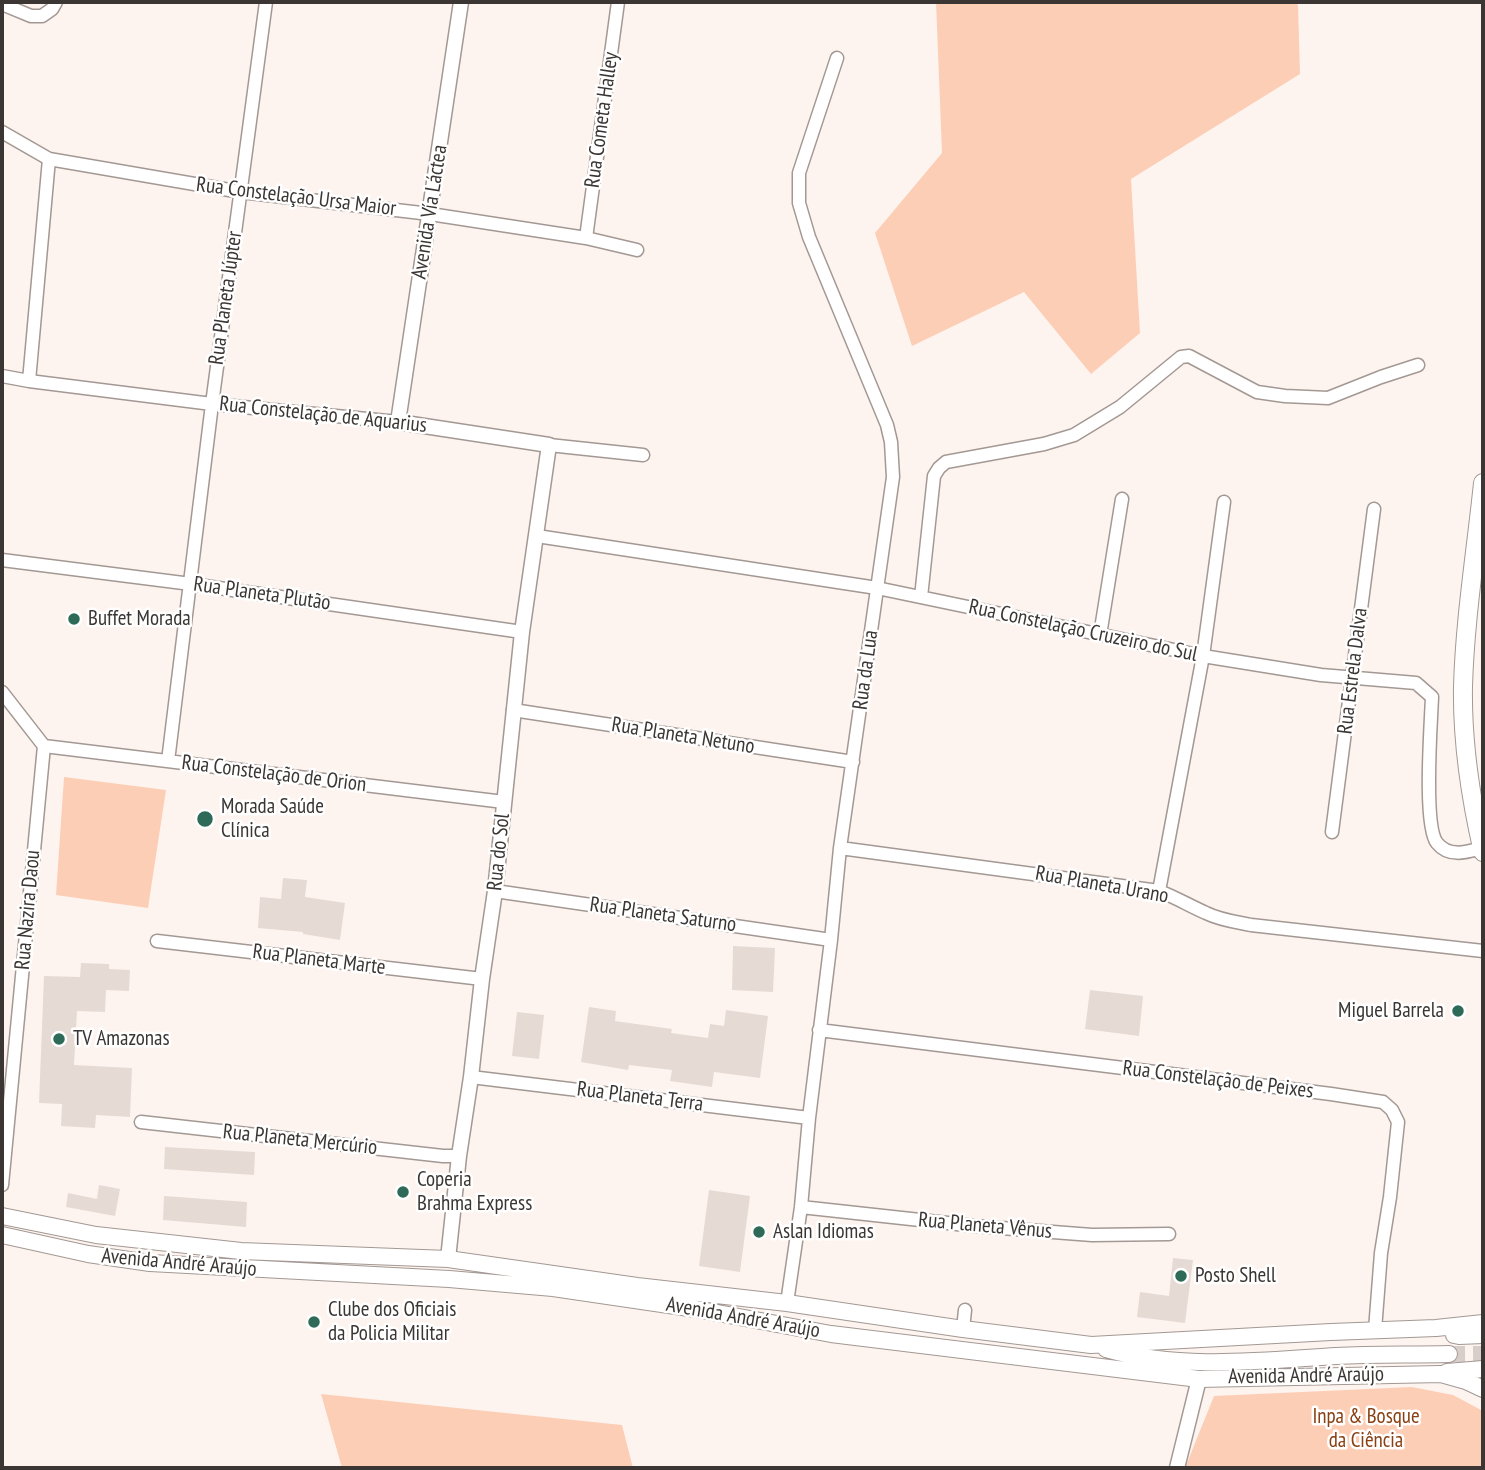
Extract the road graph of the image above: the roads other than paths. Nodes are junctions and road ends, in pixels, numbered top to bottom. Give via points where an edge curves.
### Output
1 (56, 2) edge
2 (266, 2) edge
3 (461, 2) edge
4 (618, 2) edge
5 (2, 4) edge
6 (837, 58) dead end
7 (2, 132) edge
8 (49, 159) junction
9 (241, 192) junction
10 (430, 214) junction
11 (586, 238) junction
12 (637, 250) dead end
13 (1418, 365) dead end
14 (2, 376) edge
15 (29, 381) junction
16 (212, 404) junction
17 (398, 422) junction
18 (549, 444) junction
19 (643, 455) dead end
20 (1483, 484) edge
21 (1483, 498) edge
22 (1122, 499) dead end
23 (1224, 502) dead end
24 (1374, 509) dead end
25 (537, 536) junction
26 (2, 559) edge
27 (191, 584) junction
28 (877, 588) junction
29 (921, 597) junction
30 (522, 632) junction
31 (1100, 635) junction
32 (1203, 656) junction
33 (1352, 677) junction
34 (2, 692) edge
35 (513, 710) junction
36 (44, 746) junction
37 (168, 761) junction
38 (853, 762) junction
39 (504, 802) junction
40 (1332, 832) dead end
41 (841, 848) junction
42 (1483, 850) edge
43 (495, 891) junction
44 (1159, 891) junction
45 (831, 940) junction
46 (156, 941) dead end
47 (1483, 951) edge
48 (482, 979) junction
49 (819, 1030) junction
50 (471, 1077) junction
51 (809, 1118) junction
52 (141, 1122) dead end
53 (459, 1156) junction
54 (2, 1185) edge
55 (801, 1207) junction
56 (2, 1216) edge
57 (1170, 1234) dead end
58 (2, 1235) edge
59 (447, 1259) junction
60 (788, 1303) junction
61 (965, 1310) dead end
62 (1483, 1323) edge
63 (1436, 1328) junction
64 (963, 1329) junction
65 (1375, 1330) junction
66 (1483, 1335) edge
67 (1091, 1345) junction
68 (1448, 1354) tunnel mouth
69 (1483, 1369) edge
70 (1441, 1374) junction
71 (1199, 1379) junction
72 (1483, 1389) edge
73 (1177, 1468) edge

1 - 5 street via 42,16
2 - 9 street, Rua Planeta Júpter
3 - 10 street, Avenida Vía Láctea
4 - 11 street, Rua Cometa Halley
6 - 28 street, Rua da Lua via 799,173 799,203 891,442 894,477
7 - 8 street, Rua Constelação Ursa Maior
8 - 9 street, Rua Constelação Ursa Maior
8 - 15 street
9 - 10 street, Rua Constelação Ursa Maior
9 - 16 street, Rua Planeta Júpter
10 - 11 street, Rua Constelação Ursa Maior
10 - 17 street, Avenida Vía Láctea
11 - 12 street, Rua Constelação Ursa Maior
13 - 29 street via 1328,398 1257,392 1189,356 1181,357 1120,407 1074,435 946,462 934,476
14 - 15 street, Rua Constelação de Aquarius
15 - 16 street, Rua Constelação de Aquarius
16 - 17 street, Rua Constelação de Aquarius
16 - 27 street, Rua Planeta Júpter
17 - 18 street, Rua Constelação de Aquarius
18 - 19 street, Rua Constelação de Aquarius
18 - 25 street, Rua do Sol
20 - 21 main road
20 - 42 main road via 1463,686 1467,756
22 - 31 street
23 - 32 street
24 - 33 street, Rua Estrela Dalva
25 - 28 street, Rua Constelação Cruzeiro do Sul
25 - 30 street, Rua do Sol
26 - 27 street, Rua Planeta Plutão
27 - 30 street, Rua Planeta Plutão
27 - 37 street, Rua Planeta Júpter
28 - 29 street, Rua Constelação Cruzeiro do Sul
28 - 38 street, Rua da Lua
29 - 31 street, Rua Constelação Cruzeiro do Sul
30 - 35 street, Rua do Sol
31 - 32 street, Rua Constelação Cruzeiro do Sul
32 - 33 street, Rua Constelação Cruzeiro do Sul
32 - 44 street
33 - 40 street, Rua Estrela Dalva
33 - 42 street, Rua Constelação Cruzeiro do Sul via 1416,683 1432,697 1431,827 1436,842 1447,851
34 - 36 street
35 - 38 street, Rua Planeta Netuno
35 - 39 street, Rua do Sol
36 - 37 street, Rua Constelação de Orion
36 - 54 street, Rua Nazira Daou
37 - 39 street, Rua Constelação de Orion
38 - 41 street, Rua da Lua
39 - 43 street, Rua do Sol
41 - 44 street, Rua Planeta Urano
41 - 45 street, Rua da Lua
43 - 45 street, Rua Planeta Saturno
43 - 48 street, Rua do Sol
44 - 47 street, Rua Planeta Urano via 1208,914 1251,925
45 - 49 street, Rua da Lua
46 - 48 street, Rua Planeta Marte
48 - 50 street, Rua do Sol
49 - 51 street, Rua da Lua
49 - 65 street, Rua Constelação de Peixes via 1383,1102 1398,1122
50 - 51 street, Rua Planeta Terra
50 - 53 street, Rua do Sol
51 - 55 street, Rua da Lua
52 - 53 street, Rua Planeta Mercúrio
53 - 59 street, Rua do Sol
55 - 57 street, Rua Planeta Vênus via 1079,1234
55 - 60 street, Rua da Lua
56 - 59 main road, Avenida André Araújo via 96,1235 241,1251
58 - 71 main road, Avenida André Araújo via 150,1263 553,1288 845,1336
59 - 60 main road, Avenida André Araújo
60 - 64 main road, Avenida André Araújo
61 - 64 street
62 - 63 main road, Avenida André Araújo
63 - 65 main road, Avenida André Araújo
63 - 66 main road via 1459,1336
64 - 67 main road, Avenida André Araújo
65 - 67 main road, Avenida André Araújo
67 - 68 main road via 1132,1357 1223,1363
69 - 70 main road
70 - 71 main road, Avenida André Araújo
70 - 72 main road, Avenida André Araújo
71 - 73 street

